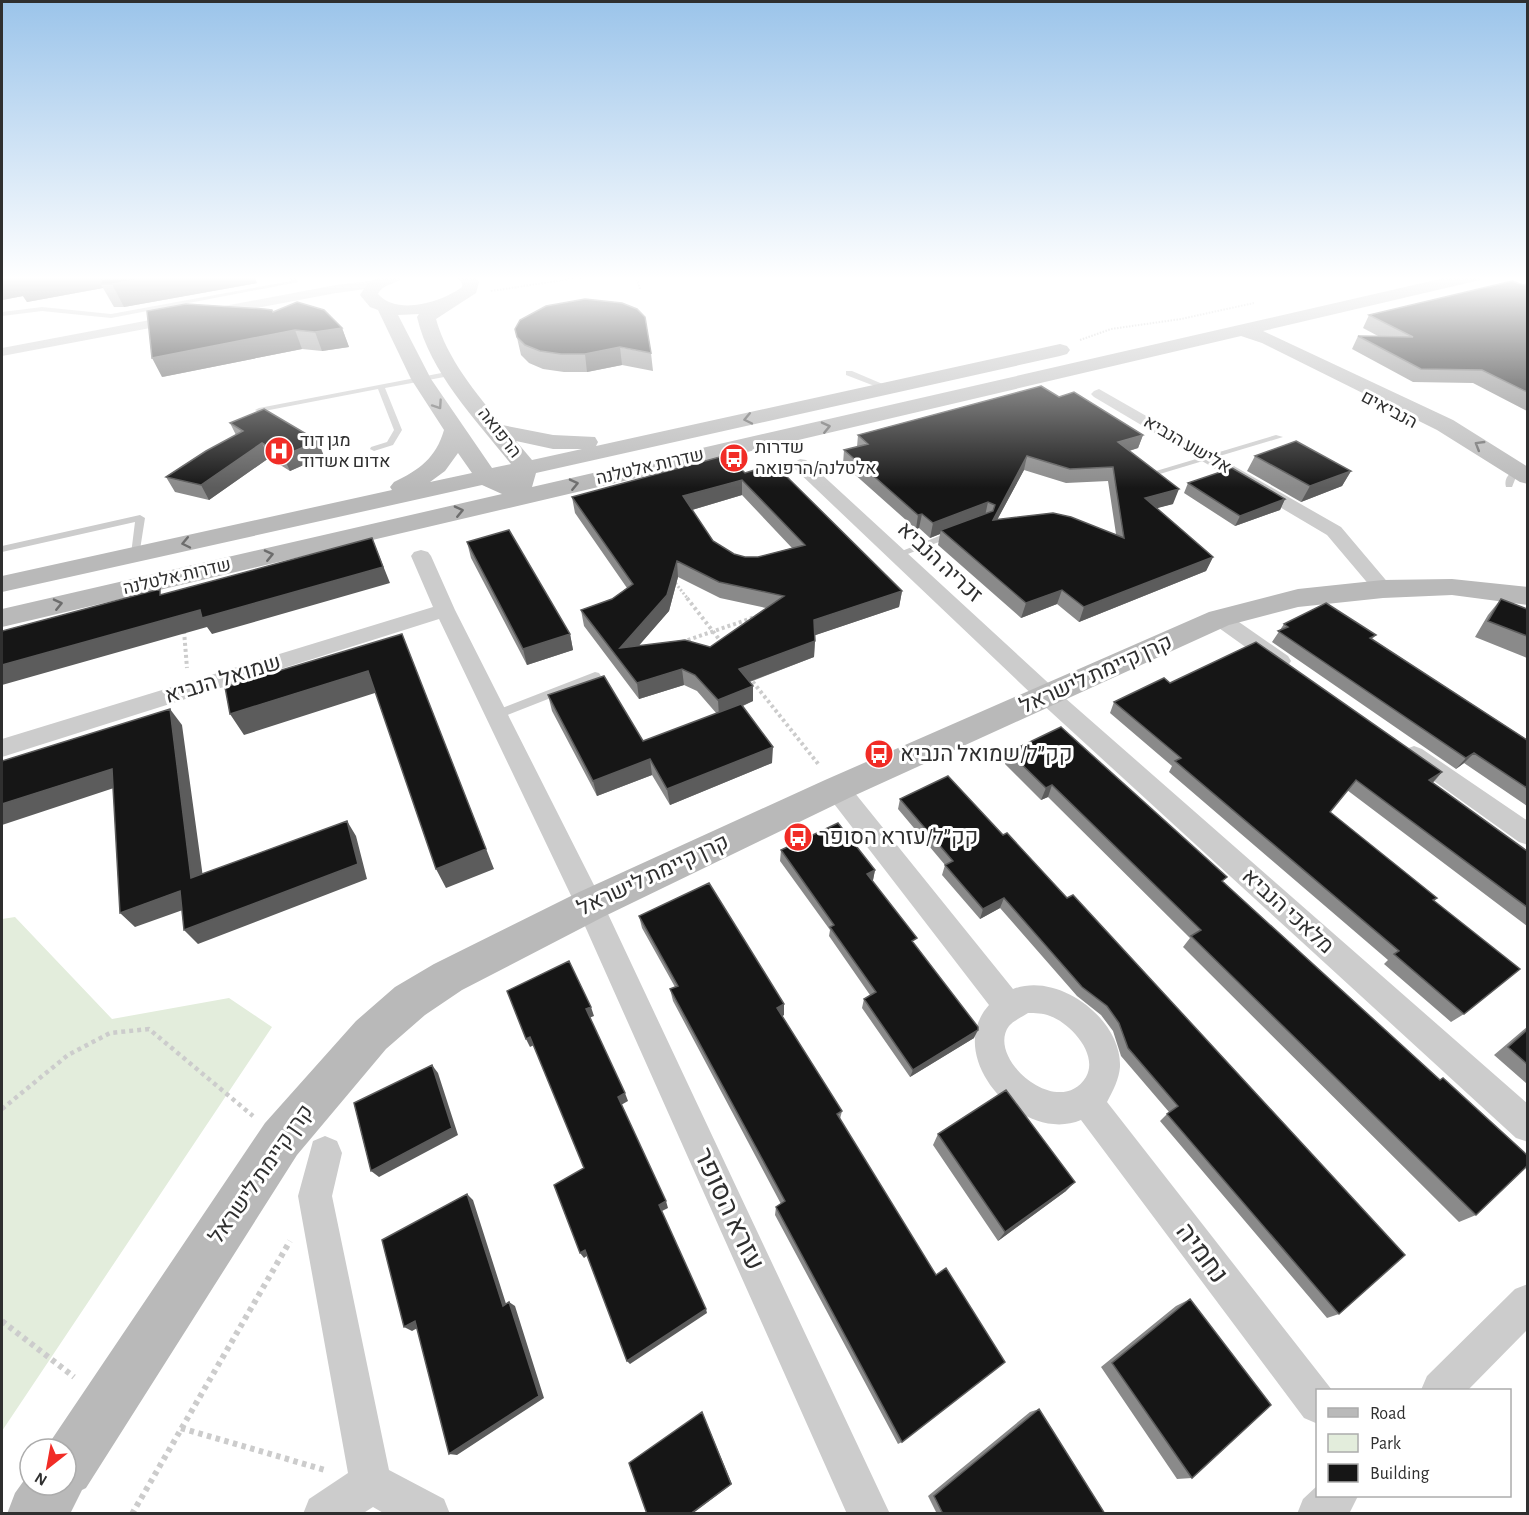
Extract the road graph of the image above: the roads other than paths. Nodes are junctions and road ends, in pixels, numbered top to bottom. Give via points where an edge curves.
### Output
1 (30, 347) edge
2 (70, 347) edge
3 (404, 347) edge
4 (438, 347) edge
5 (1074, 347) edge
6 (1176, 347) edge
7 (1197, 347) edge
8 (1241, 347) edge
9 (1281, 347) edge
10 (1293, 347) edge
11 (1171, 348) junction
12 (2, 352) edge
13 (1297, 357) junction
14 (2, 360) edge
15 (452, 373) junction
16 (421, 379) junction
17 (381, 387) junction
18 (1099, 394) dead end
19 (259, 410) edge
20 (455, 430) junction
21 (497, 430) junction
22 (1279, 437) dead end
23 (644, 442) junction
24 (374, 449) dead end
25 (1208, 457) junction
26 (800, 464) dead end
27 (526, 468) junction
28 (1150, 474) edge
29 (1521, 475) edge
30 (486, 477) junction
31 (517, 498) junction
32 (1527, 502) edge
33 (367, 503) junction
34 (963, 530) edge
35 (2, 549) edge
36 (136, 554) junction
37 (897, 555) junction
38 (421, 556) dead end
39 (1527, 572) edge
40 (2, 584) edge
41 (1452, 587) junction
42 (1383, 589) junction
43 (1527, 596) edge
44 (445, 610) junction
45 (2, 618) edge
46 (1219, 618) junction
47 (1296, 673) edge
48 (595, 676) edge
49 (1048, 696) junction
50 (496, 715) junction
51 (1393, 740) edge
52 (2, 748) edge
53 (837, 789) junction
54 (1527, 835) edge
55 (590, 905) junction
56 (1008, 1005) junction
57 (1086, 1101) junction
58 (1527, 1126) edge
59 (325, 1154) dead end
60 (1527, 1302) edge
61 (1443, 1389) edge
62 (1316, 1403) edge
63 (78, 1450) edge
64 (371, 1483) junction
65 (47, 1497) edge
66 (1336, 1497) edge
67 (36, 1514) edge
68 (324, 1514) edge
69 (429, 1514) edge
70 (869, 1514) edge
71 (1318, 1514) edge

1 - 12 street
2 - 14 street
3 - 16 street, הרפואה
4 - 15 street, הרפואה
5 -> 23 street, שדרות אלטלנה
6 - 11 street, שדרות אלטלנה
7 - 11 street
8 - 13 street
9 - 13 street, הנביאים
10 - 13 street
31 -> 11 street, שדרות אלטלנה
13 - 29 street, הנביאים via 1420,427
15 - 16 lane
15 - 21 street, הרפואה
16 - 17 lane
16 -> 20 street, הרפואה
17 - 19 lane
17 - 24 lane via 398,430 389,445
18 - 25 street, אלישע הנביא
20 - 30 street, הרפואה
20 - 33 street via 452,446 437,466 416,481
21 - 23 street via 553,442
21 - 27 street, הרפואה
22 - 25 lane
23 - 27 street, שדרות אלטלנה
25 - 28 lane
25 - 42 street, אלישע הנביא via 1334,531
26 - 37 street, זכריה הנביא
27 - 30 street, שדרות אלטלנה
27 - 31 street, הרפואה
29 - 32 street, הנביאים
30 - 31 street, הרפואה
30 - 33 street, שדרות אלטלנה
45 -> 31 street, שדרות אלטלנה
33 -> 36 street, שדרות אלטלנה
34 - 37 lane
35 - 36 lane via 140,518
36 - 40 street, שדרות אלטלנה
37 - 49 street, זכריה הנביא
38 - 44 street
39 - 41 street, קרן קיימת לישראל
41 - 42 street, קרן קיימת לישראל
41 - 43 street, קרן קיימת לישראל
42 - 46 street, קרן קיימת לישראל via 1298,598
44 - 50 street
44 - 52 street, שמואל הנביא
46 - 47 street
46 - 49 street, קרן קיימת לישראל
48 - 50 lane
49 - 53 street, קרן קיימת לישראל
49 - 58 street, מלאכי הנביא
50 - 55 street
51 - 54 street
53 - 55 street, קרן קיימת לישראל
53 - 56 street
55 - 63 street, קרן קיימת לישראל via 458,972 410,1001 371,1035 281,1139
55 - 70 street, עזרא הסופר
56 - 57 street via 1023,999 1040,999 1065,1007 1088,1024 1098,1040 1103,1074
56 - 57 street via 997,1016 989,1045 993,1063 1003,1079 1016,1093 1043,1106 1070,1107
57 - 62 street, נחמיה
59 - 64 street via 315,1196
60 - 61 street
64 - 68 street
64 - 69 street
65 - 67 street
66 - 71 street

